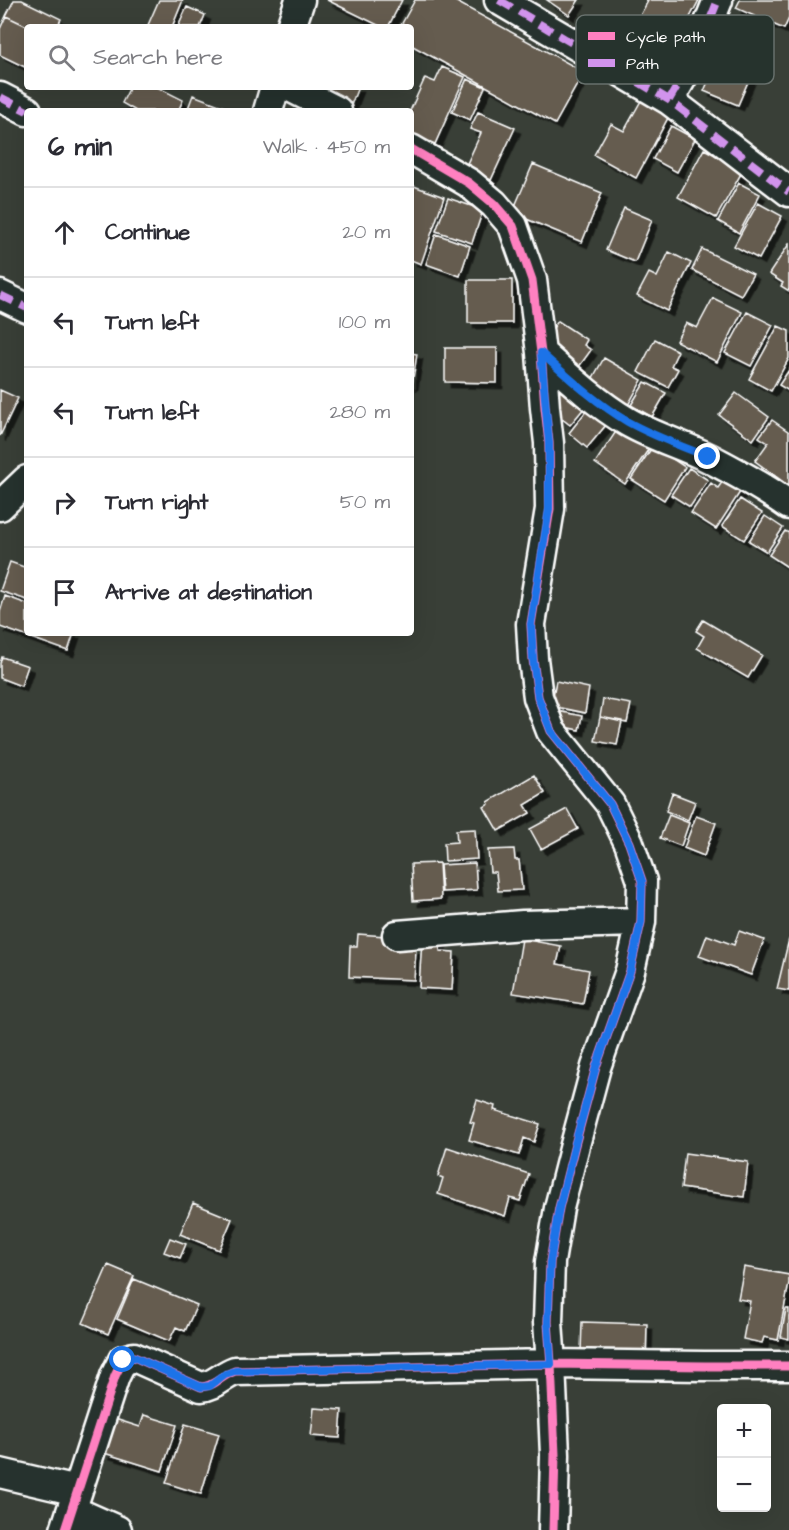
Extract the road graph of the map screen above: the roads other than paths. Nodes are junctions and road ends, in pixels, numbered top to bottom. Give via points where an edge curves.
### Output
1 (300, 0) edge
2 (499, 0) edge
3 (718, 0) edge
4 (712, 15) edge
5 (292, 24) edge
6 (576, 45) edge
7 (642, 84) edge
8 (678, 84) edge
9 (274, 90) edge
10 (296, 90) edge
11 (0, 97) edge
12 (669, 100) junction
13 (269, 108) edge
14 (331, 108) edge
15 (24, 109) edge
16 (414, 151) edge
17 (789, 192) edge
18 (0, 296) edge
19 (24, 307) edge
20 (541, 353) junction
21 (24, 483) edge
22 (789, 505) edge
23 (0, 506) edge
24 (641, 922) junction
25 (397, 934) dead end
26 (551, 1364) junction
27 (789, 1366) edge
28 (0, 1473) edge
29 (71, 1511) edge
30 (117, 1530) edge
31 (553, 1530) edge

1 - 5 street
2 - 6 street
3 - 4 street
7 - 12 street
8 - 12 street
9 - 13 street
10 - 14 street
11 - 15 street
12 - 17 street
16 - 20 street via 469,183 513,226 532,280
18 - 19 street
20 - 22 street via 593,398 629,422 708,457
20 - 24 street via 549,443 549,509 531,624 538,697 551,731 610,804 629,843 642,881
21 - 23 street
24 - 25 street
24 - 26 street via 630,971 596,1067 559,1208 550,1262
26 - 27 street
26 - 29 street via 235,1371 201,1387 134,1357 123,1360
26 - 31 street
28 - 29 street
29 - 30 street

